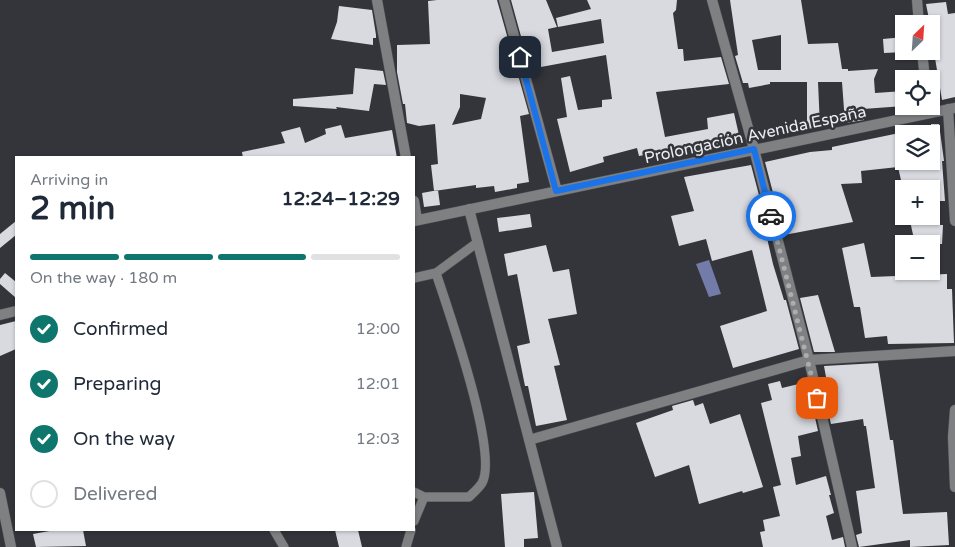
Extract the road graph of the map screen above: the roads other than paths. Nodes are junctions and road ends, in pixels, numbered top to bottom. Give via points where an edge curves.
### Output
1 (377, 0) edge
2 (504, 0) edge
3 (712, 0) edge
4 (917, 0) edge
5 (919, 15) edge
6 (951, 108) edge
7 (905, 115) edge
8 (754, 149) junction
9 (406, 156) edge
10 (556, 191) junction
11 (469, 209) junction
12 (416, 220) edge
13 (955, 221) edge
14 (478, 242) junction
15 (436, 273) junction
16 (415, 278) edge
17 (15, 311) edge
18 (0, 315) edge
19 (955, 351) edge
20 (809, 360) junction
21 (955, 410) edge
22 (529, 440) junction
23 (955, 487) edge
24 (415, 492) edge
25 (0, 493) edge
26 (424, 497) junction
27 (415, 520) edge
28 (275, 531) edge
29 (411, 531) edge
30 (11, 547) edge
31 (284, 547) edge
32 (406, 547) edge
33 (557, 547) edge
34 (852, 547) edge

1 - 9 street
2 - 10 street
3 - 8 street
4 - 5 street
6 - 13 street
7 - 8 street, Prolongación Avenida España
8 - 10 street, Prolongación Avenida España
8 - 20 street
10 - 11 street, Prolongación Avenida España
11 - 12 street, Prolongación Avenida España
11 - 14 street
14 - 15 lane
14 - 22 street
15 - 16 lane
15 - 26 lane via 463,354 483,435 486,466 482,482 469,497
17 - 18 street
19 - 20 street
20 - 22 street
20 - 34 street
21 - 23 street via 952,436
22 - 33 street
24 - 26 lane
25 - 30 street
26 - 27 lane
28 - 31 lane
29 - 32 lane

